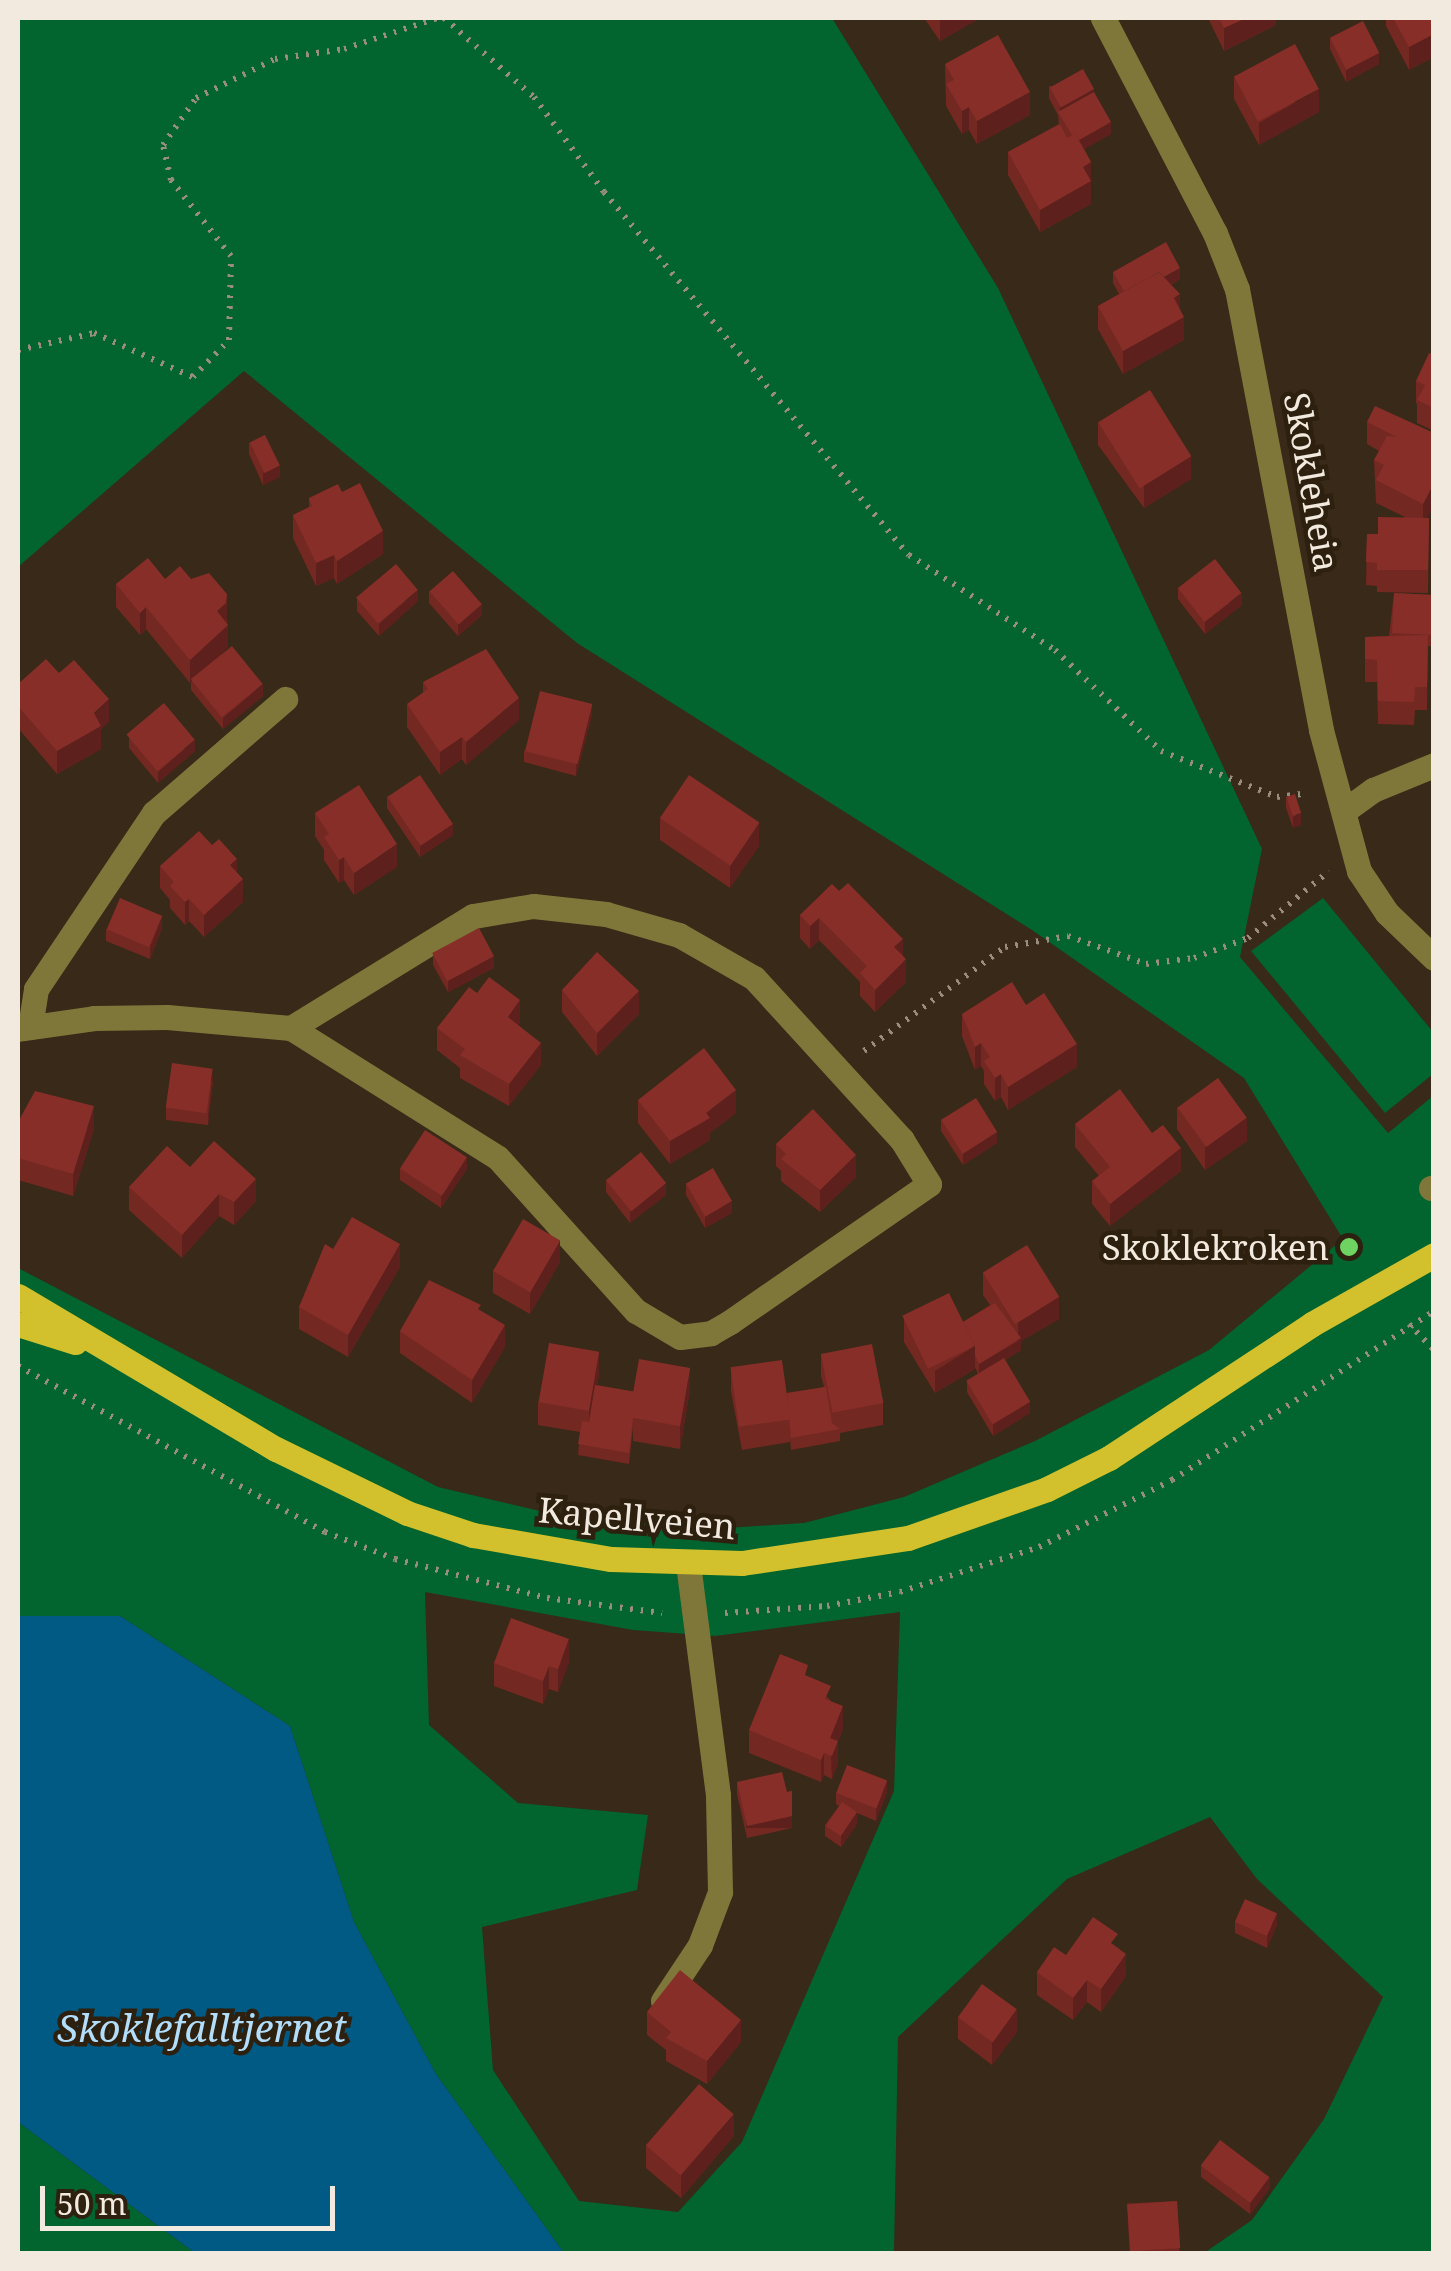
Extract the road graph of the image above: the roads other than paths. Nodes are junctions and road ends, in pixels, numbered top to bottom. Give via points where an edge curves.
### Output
1 (1103, 18) edge
2 (286, 699) dead end
3 (1434, 765) edge
4 (1340, 800) junction
5 (1434, 958) edge
6 (24, 1028) edge
7 (290, 1028) junction
8 (1434, 1254) edge
9 (18, 1296) edge
10 (18, 1324) edge
11 (104, 1350) junction
12 (688, 1564) junction
13 (661, 2004) edge

1 - 4 street, Skokleheia via 1215,233 1237,289
2 - 6 street via 154,814 36,989
3 - 4 street
4 - 5 street, Skokleheia via 1370,892
6 - 7 street via 167,1017
7 - 7 street via 455,924 511,908 558,908 653,926 732,963 917,1158 929,1184 730,1322 711,1333 680,1337 636,1311 498,1158
8 - 12 main road, Kapellveien via 1312,1324 1109,1458 1047,1489 973,1518 856,1550
9 - 11 main road, Kapellveien
10 - 11 main road, Kapellveien
11 - 12 main road, Kapellveien via 276,1449 407,1514 539,1548
12 - 13 street via 718,1795 720,1892 700,1945

